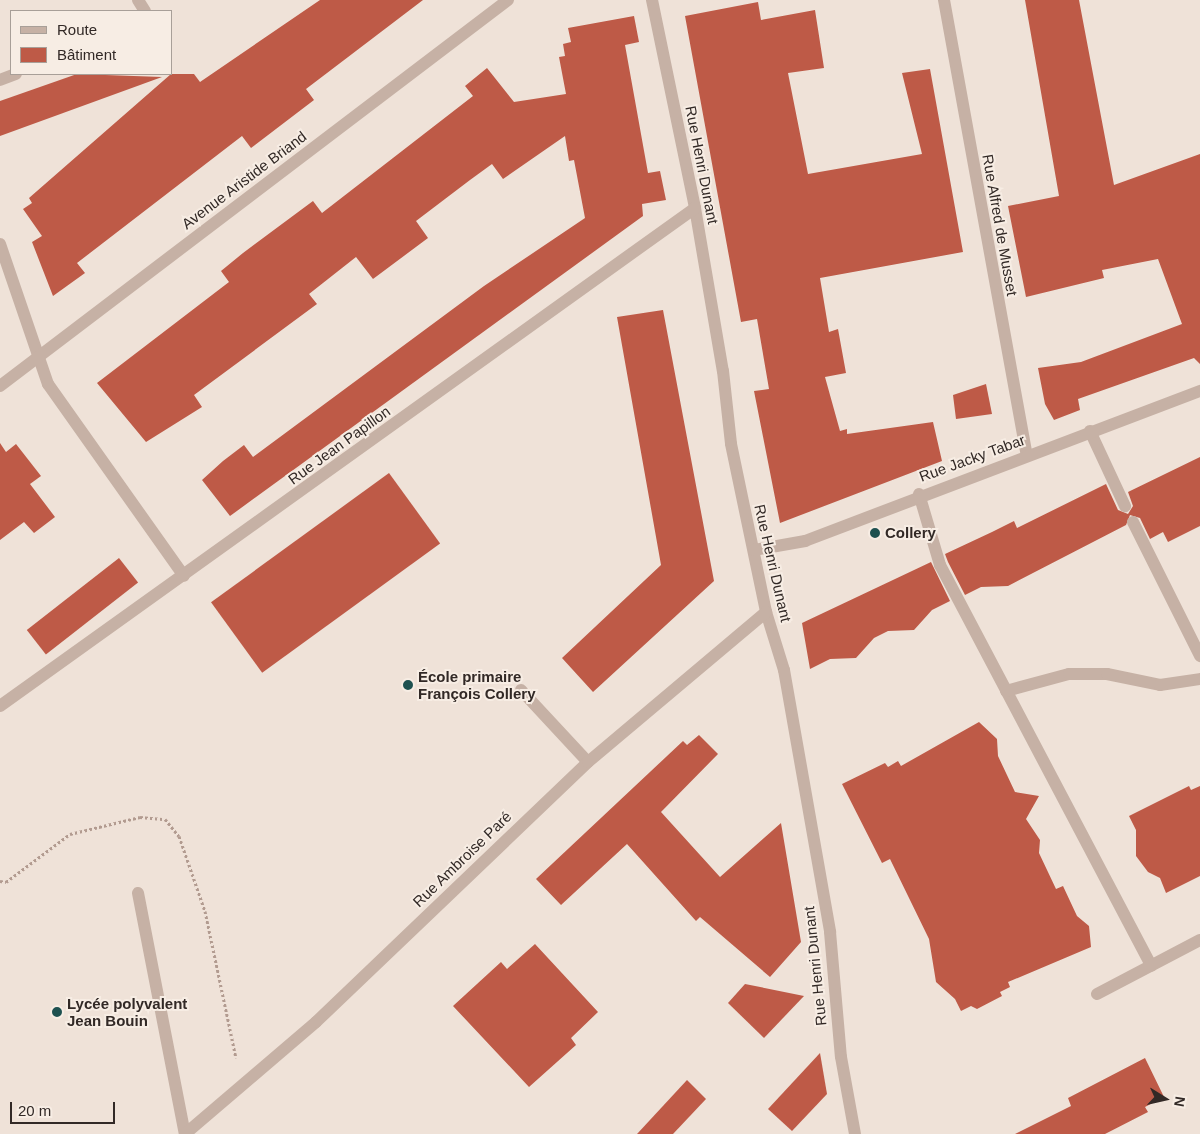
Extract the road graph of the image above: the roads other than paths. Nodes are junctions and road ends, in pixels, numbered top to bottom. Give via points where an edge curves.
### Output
1 (508, 0) edge
2 (652, 0) edge
3 (944, 0) edge
4 (13, 75) edge
5 (0, 80) edge
6 (695, 208) junction
7 (0, 244) edge
8 (41, 356) junction
9 (0, 386) edge
10 (1200, 391) edge
11 (1090, 431) junction
12 (1027, 455) junction
13 (919, 494) junction
14 (1125, 506) dead end
15 (1133, 522) dead end
16 (754, 550) junction
17 (184, 576) junction
18 (766, 612) junction
19 (1200, 656) edge
20 (1200, 679) edge
21 (521, 690) dead end
22 (1006, 691) junction
23 (0, 706) edge
24 (588, 762) junction
25 (138, 894) dead end
26 (1200, 940) edge
27 (1151, 966) junction
28 (1097, 994) dead end
29 (185, 1134) edge
30 (855, 1134) edge

1 - 8 street, Avenue Aristide Briand
2 - 6 street, Rue Henri Dunant
3 - 12 street, Rue Alfred de Musset
4 - 5 street
6 - 16 street, Rue Henri Dunant via 723,371 731,444
6 - 17 street, Rue Jean Papillon
7 - 8 street
8 - 9 street, Avenue Aristide Briand
8 - 17 street via 48,384
10 - 11 street, Rue Jacky Tabar
11 - 12 street, Rue Jacky Tabar
11 - 14 street
12 - 13 street, Rue Jacky Tabar
13 - 16 street, Rue Jacky Tabar via 806,541
13 - 22 street via 940,565
15 - 19 street
16 - 18 street, Rue Henri Dunant
17 - 23 street, Rue Jean Papillon
18 - 24 street, Rue Ambroise Paré
18 - 30 street, Rue Henri Dunant via 784,670 830,932 841,1057
20 - 22 street via 1160,685 1106,674 1069,674
21 - 24 street
22 - 27 street
24 - 29 street, Rue Ambroise Paré via 316,1022
25 - 29 street
26 - 27 street
27 - 28 street

